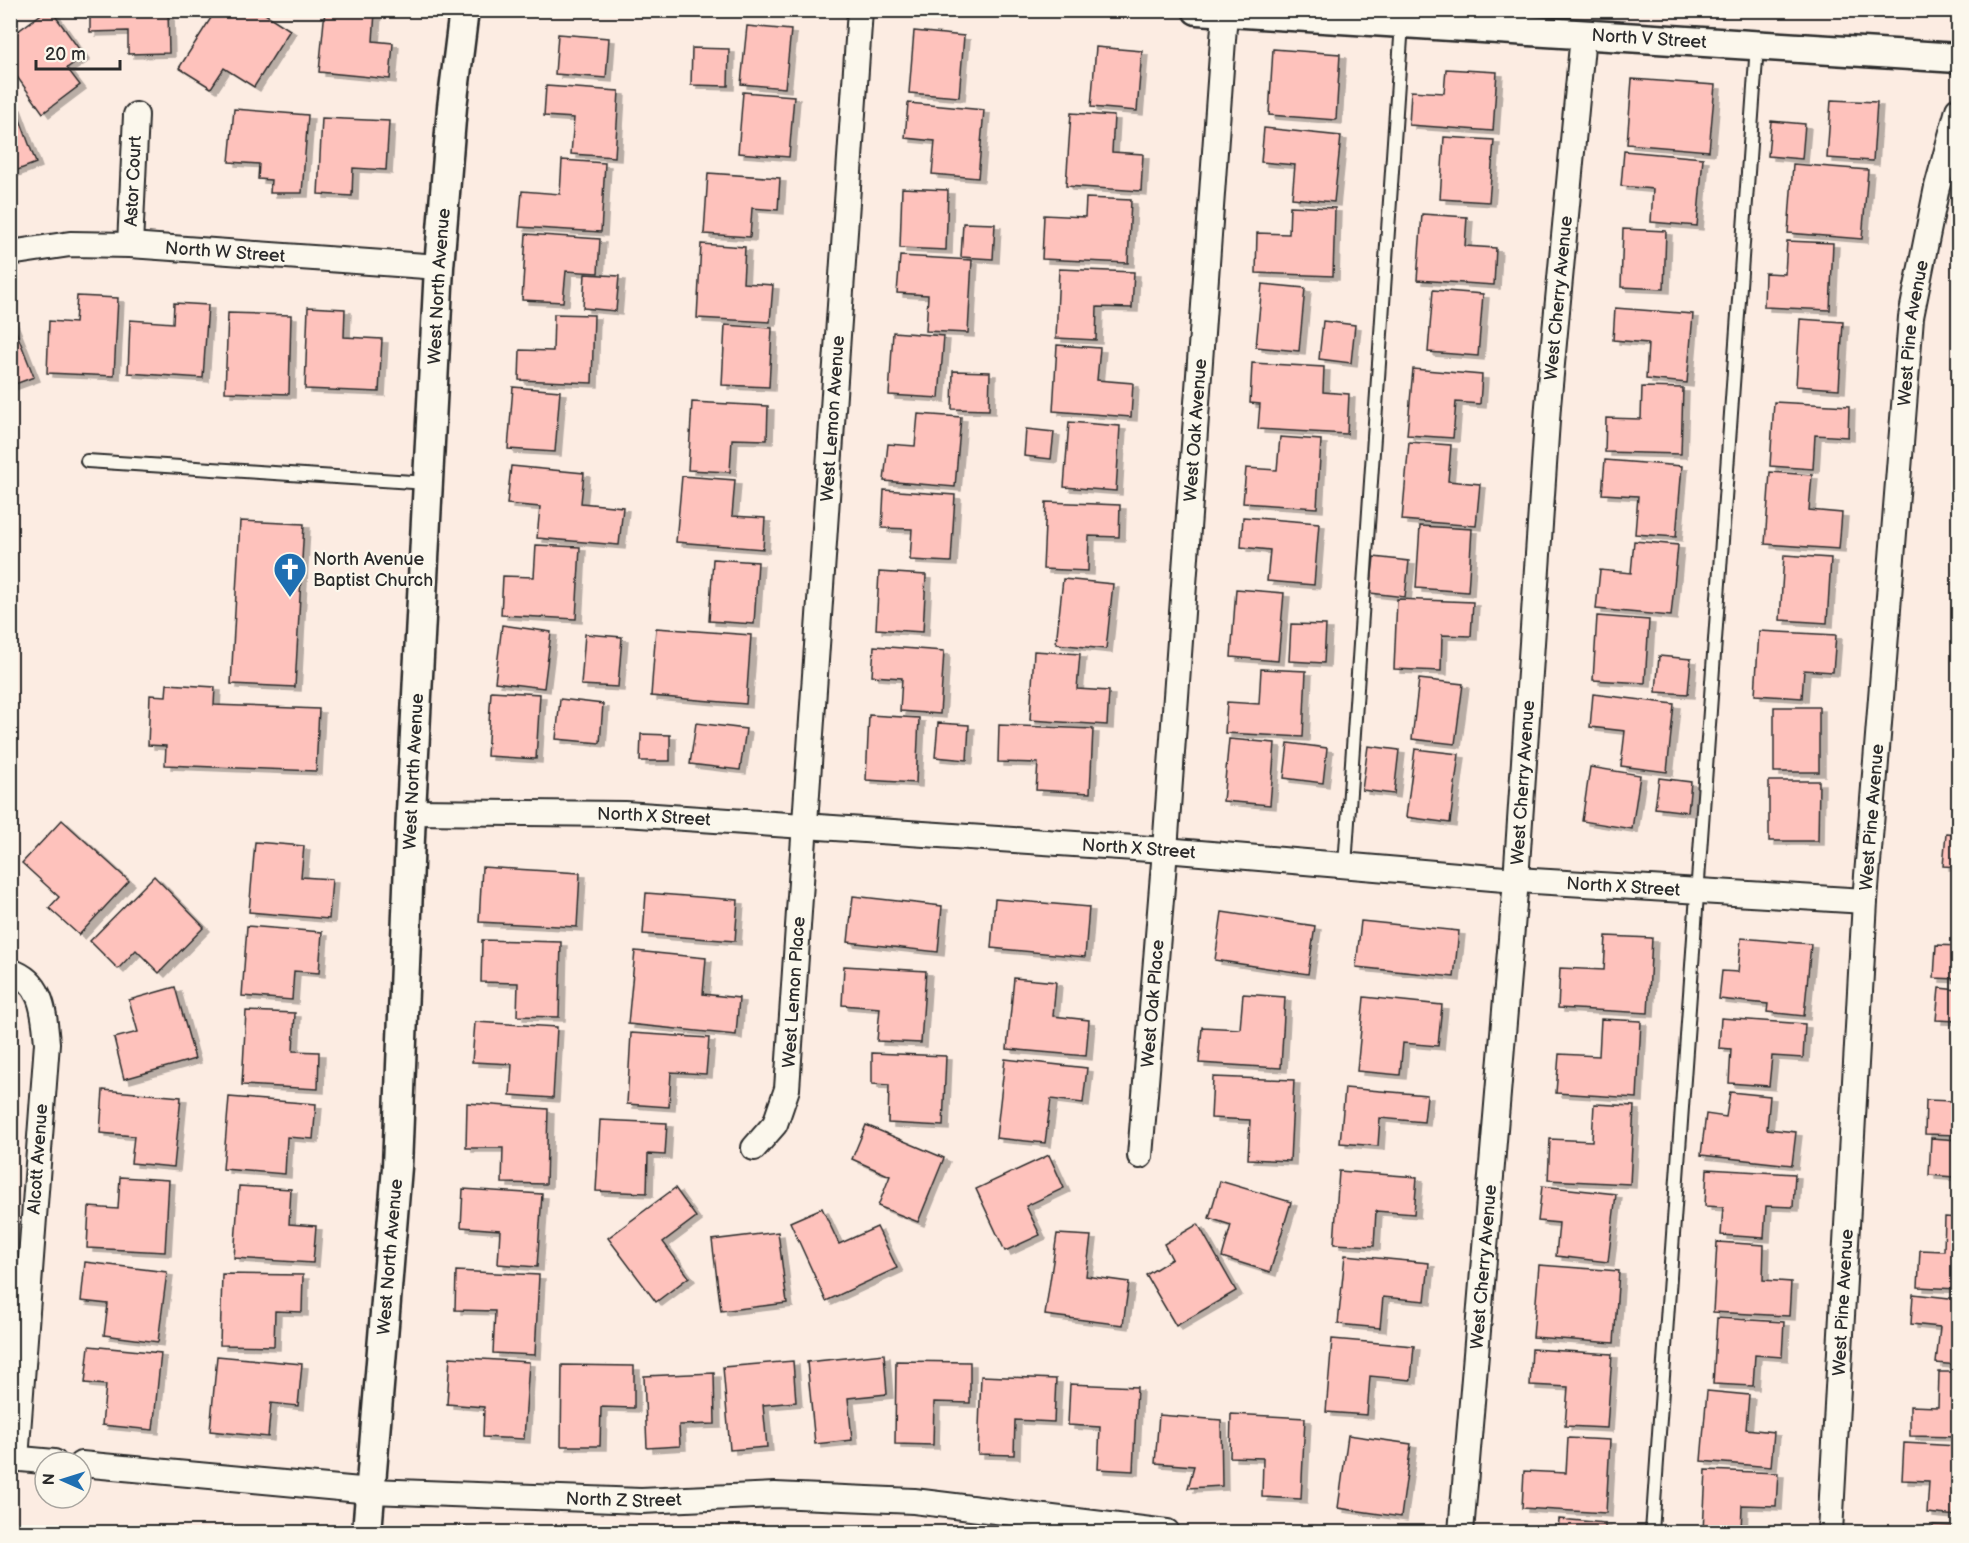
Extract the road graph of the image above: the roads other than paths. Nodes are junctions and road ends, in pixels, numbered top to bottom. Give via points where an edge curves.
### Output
1 (464, 10) edge
2 (860, 10) edge
3 (1197, 10) edge
4 (1225, 12) junction
5 (1402, 23) junction
6 (1584, 34) junction
7 (1757, 45) junction
8 (1959, 58) edge
9 (1959, 110) edge
10 (136, 116) dead end
11 (130, 246) junction
12 (10, 253) edge
13 (439, 267) junction
14 (87, 461) dead end
15 (428, 483) junction
16 (411, 813) junction
17 (806, 827) junction
18 (1165, 850) junction
19 (1345, 866) junction
20 (1516, 880) junction
21 (1696, 891) junction
22 (1865, 902) junction
23 (16, 973) edge
24 (754, 1148) dead end
25 (1140, 1156) dead end
26 (13, 1458) edge
27 (33, 1460) edge
28 (93, 1465) edge
29 (371, 1491) junction
30 (367, 1533) edge
31 (1167, 1533) edge
32 (1461, 1533) edge
33 (1652, 1533) edge
34 (1830, 1533) edge

1 - 13 street, West North Avenue
2 - 17 street, West Lemon Avenue
3 - 4 street, North V Street
4 - 5 street, North V Street
4 - 18 street, West Oak Avenue
5 - 6 street, North V Street
5 - 19 lane
6 - 7 street, North V Street
6 - 20 street, West Cherry Avenue via 1548,406
7 - 8 street, North V Street
7 - 21 lane
9 - 22 street, West Pine Avenue via 1936,187 1911,317
10 - 11 street, Astor Court
11 - 12 street, North W Street via 70,244
11 - 13 street, North W Street
13 - 15 street, West North Avenue
14 - 15 lane
15 - 16 street, West North Avenue
16 - 17 street, North X Street via 625,814
16 - 29 street, West North Avenue via 397,1167
17 - 18 street, North X Street
17 - 24 street, West Lemon Place via 787,1089 775,1125
18 - 19 street, North X Street
18 - 25 street, West Oak Place
19 - 20 street, North X Street
20 - 21 street, North X Street
20 - 32 street, West Cherry Avenue
21 - 22 street, North X Street
21 - 33 lane
22 - 34 street, West Pine Avenue
23 - 26 street, Alcott Avenue via 29,981 43,1003 47,1043
26 - 27 street
28 - 29 street, North Z Street
29 - 30 street, West North Avenue
29 - 31 street, North Z Street via 642,1501 775,1495 914,1501

